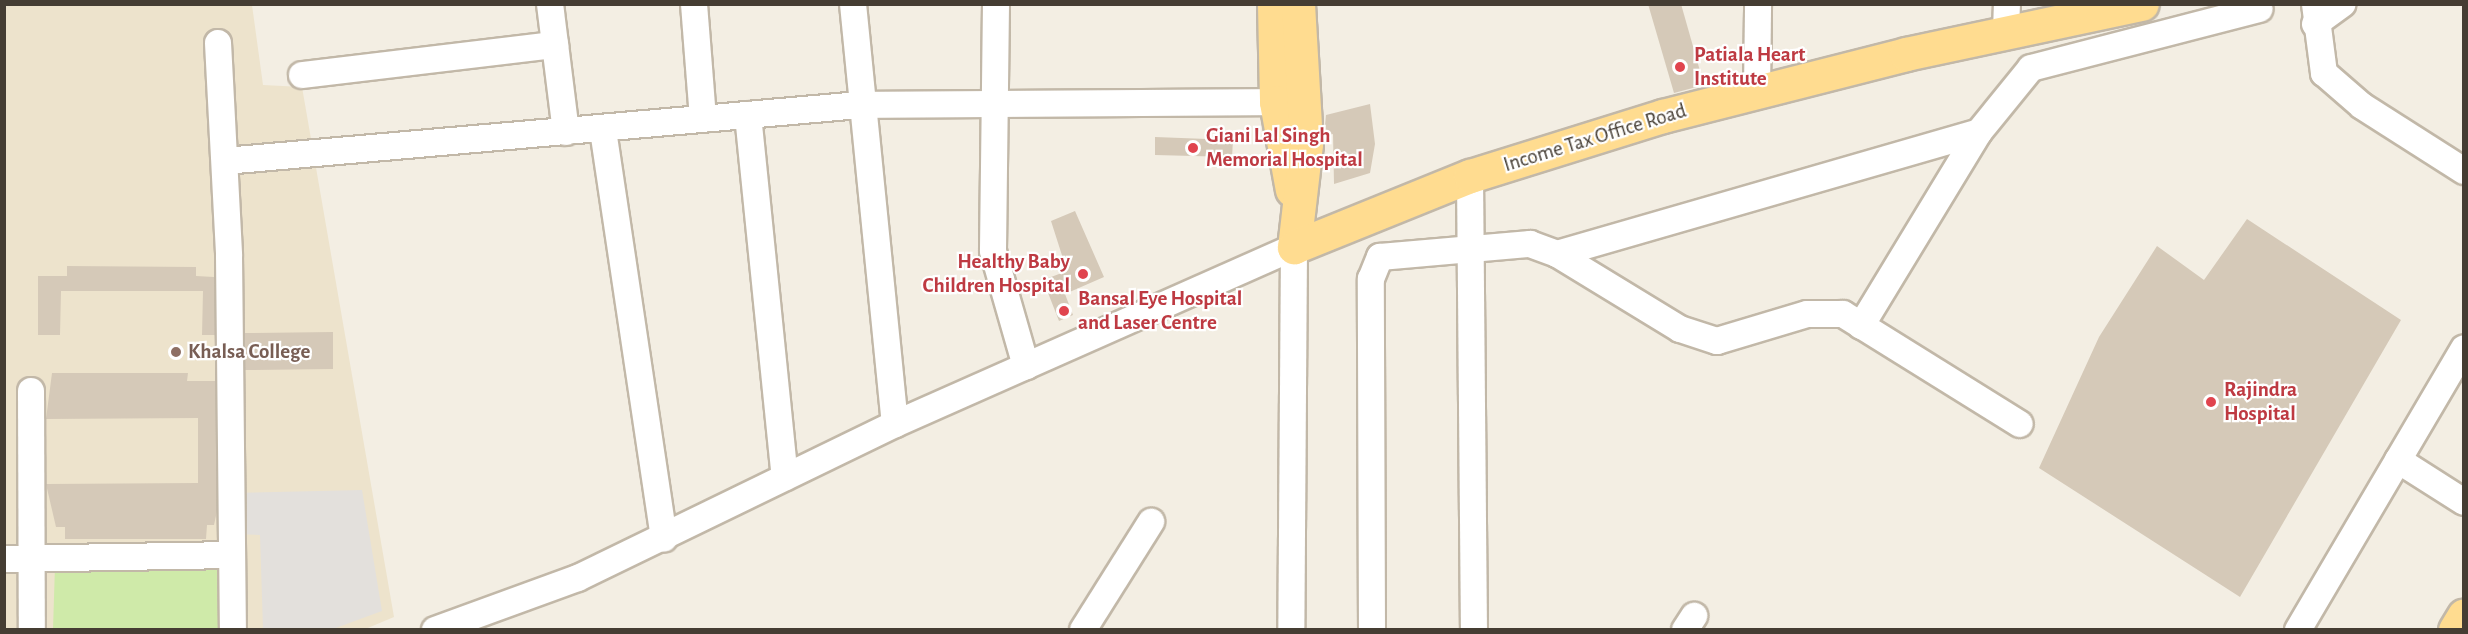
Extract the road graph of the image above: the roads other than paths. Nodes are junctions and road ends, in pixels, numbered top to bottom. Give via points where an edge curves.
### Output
1 (550, 4) edge
2 (694, 4) edge
3 (853, 4) edge
4 (996, 4) edge
5 (1274, 4) edge
6 (1298, 4) edge
7 (1758, 4) edge
8 (2142, 4) edge
9 (2343, 4) edge
10 (2259, 9) dead end
11 (2315, 14) edge
12 (2007, 18) edge
13 (218, 43) dead end
14 (555, 45) junction
15 (302, 75) dead end
16 (1757, 92) junction
17 (996, 100) junction
18 (1276, 102) junction
19 (860, 105) junction
20 (748, 115) junction
21 (703, 119) junction
22 (603, 130) junction
23 (567, 132) junction
24 (1979, 132) junction
25 (225, 161) junction
26 (2463, 171) edge
27 (1470, 176) junction
28 (1296, 203) junction
29 (1294, 247) junction
30 (1471, 248) junction
31 (1557, 254) junction
32 (1861, 326) junction
33 (2461, 359) edge
34 (1026, 366) junction
35 (31, 391) dead end
36 (895, 424) junction
37 (2020, 424) dead end
38 (2398, 460) junction
39 (785, 477) junction
40 (2463, 502) edge
41 (1151, 522) dead end
42 (664, 538) junction
43 (230, 555) junction
44 (4, 559) edge
45 (31, 559) junction
46 (2463, 615) edge
47 (32, 630) edge
48 (233, 630) edge
49 (435, 630) edge
50 (1083, 630) edge
51 (1291, 630) edge
52 (1372, 630) edge
53 (1474, 630) edge
54 (2298, 630) edge
55 (2455, 630) edge

1 - 14 street
2 - 21 street
3 - 19 street
4 - 17 street
5 - 18 main road
6 - 28 main road via 1306,144
7 - 16 street
8 - 12 main road, Income Tax Office Road
9 - 11 street
10 - 24 street via 2031,68
11 - 26 street via 2320,61 2335,84
12 - 16 main road, Income Tax Office Road
13 - 25 street
14 - 15 street
14 - 23 street
16 - 27 main road, Income Tax Office Road
17 - 18 street
17 - 19 street
17 - 34 street via 993,251
18 - 28 main road
19 - 20 street
19 - 36 street
20 - 21 street
20 - 39 street
21 - 22 street
22 - 23 street
22 - 42 street
23 - 25 street
24 - 31 street
24 - 32 street
25 - 43 street
27 - 29 main road, Income Tax Office Road
27 - 30 street
28 - 29 main road
29 - 34 street
29 - 51 street
30 - 31 street via 1530,244
30 - 52 street via 1389,255 1373,267
30 - 53 street
31 - 32 street via 1680,329 1707,339 1738,336 1807,314 1843,314
32 - 37 street
33 - 38 street
34 - 36 street
35 - 45 street
36 - 39 street
38 - 40 street
38 - 54 street
39 - 42 street
41 - 50 street
42 - 49 street via 578,578
43 - 45 street
43 - 48 street
44 - 45 street
45 - 47 street
46 - 55 main road

